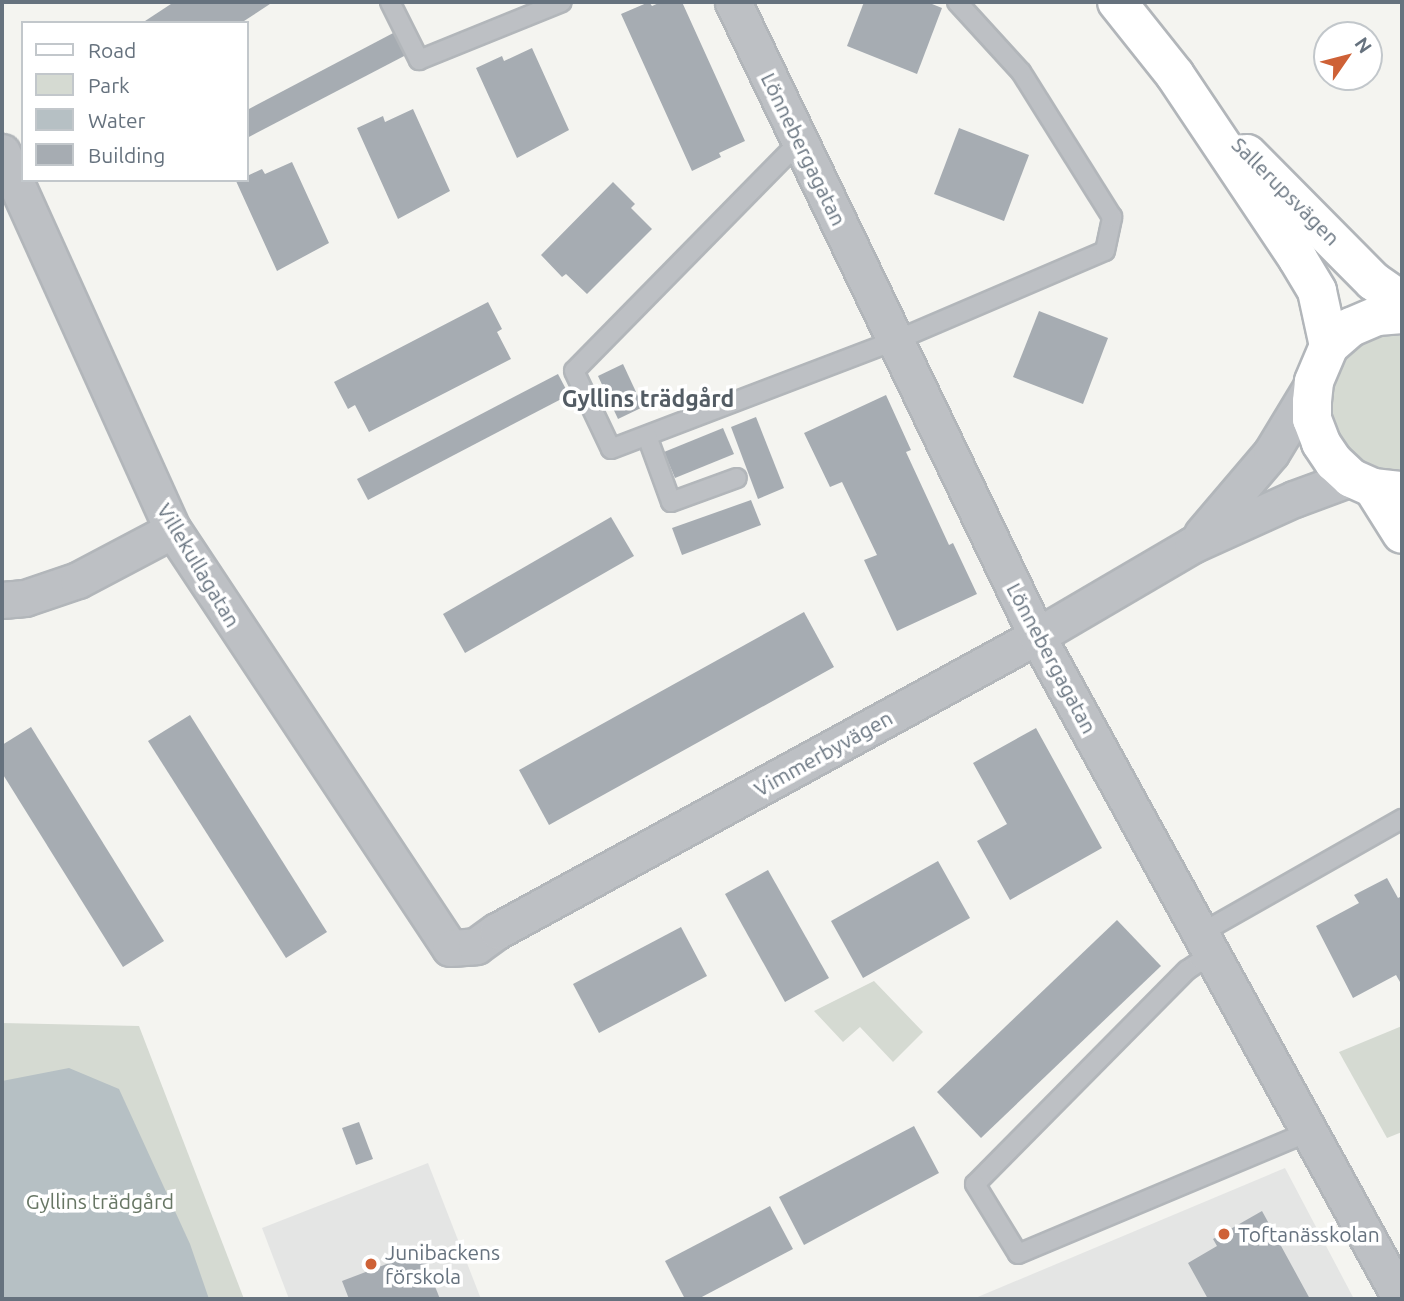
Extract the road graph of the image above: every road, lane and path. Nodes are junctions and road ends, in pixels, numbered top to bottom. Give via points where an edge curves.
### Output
1 (390, 2) edge
2 (562, 2) edge
3 (733, 2) edge
4 (957, 2) edge
5 (1117, 2) edge
6 (1175, 75) junction
7 (800, 141) junction
8 (2, 152) edge
9 (1402, 302) edge
10 (1402, 314) edge
11 (897, 340) junction
12 (1329, 346) junction
13 (1314, 383) junction
14 (647, 436) junction
15 (737, 478) dead end
16 (1376, 486) edge
17 (173, 530) junction
18 (1402, 534) edge
19 (1192, 545) junction
20 (2, 600) edge
21 (1038, 636) junction
22 (1402, 819) edge
23 (1208, 942) junction
24 (450, 948) joint
25 (1310, 1131) junction
26 (1401, 1299) edge

1 - 2 lane via 419,60
3 - 7 street, Lönnebergagatan
4 - 11 lane via 1021,72 1112,217 1105,251
5 - 6 main road, Sallerupsvägen
6 - 9 main road, Sallerupsvägen via 1373,281
6 - 12 main road, Sallerupsvägen via 1317,291
7 - 11 street, Lönnebergagatan
7 - 14 lane via 574,371 611,449
8 - 17 street, Villekullagatan
10 - 12 main road via 1377,316 1351,327
11 - 14 lane
11 - 21 street, Lönnebergagatan
12 - 13 main road
13 - 16 main road via 1312,419 1321,443 1334,462
13 - 19 street, Vimmerbyvägen via 1271,453
14 - 15 lane via 671,502
16 - 18 main road
16 - 19 street, Vimmerbyvägen via 1294,499
17 - 20 street via 78,580 25,598
17 - 24 street, Villekullagatan
19 - 21 street, Vimmerbyvägen
21 - 23 street, Lönnebergagatan
21 - 24 street, Vimmerbyvägen via 476,946
22 - 23 lane
23 - 25 street, Lönnebergagatan
23 - 25 lane via 1187,970 975,1184 1018,1254
25 - 26 street, Lönnebergagatan

